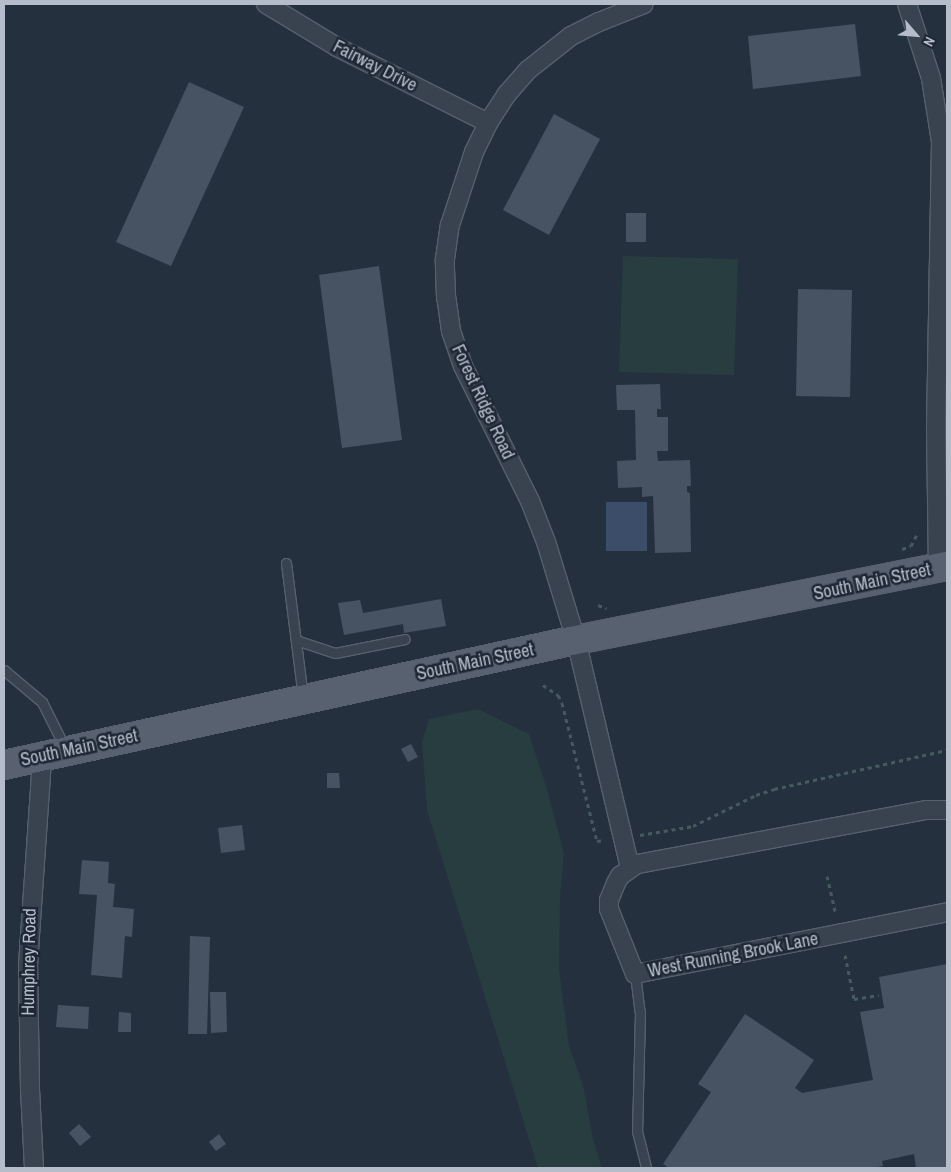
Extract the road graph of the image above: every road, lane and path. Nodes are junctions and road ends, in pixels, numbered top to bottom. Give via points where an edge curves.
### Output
1 (266, 4) edge
2 (644, 4) edge
3 (906, 4) edge
4 (488, 123) junction
5 (942, 348) edge
6 (918, 530) dead end
7 (894, 550) dead end
8 (286, 562) dead end
9 (943, 567) edge
10 (598, 605) dead end
11 (610, 608) dead end
12 (405, 639) dead end
13 (296, 640) junction
14 (576, 640) junction
15 (4, 670) edge
16 (544, 685) dead end
17 (303, 699) junction
18 (947, 750) edge
19 (54, 754) junction
20 (4, 765) edge
21 (947, 810) edge
22 (623, 838) junction
23 (630, 868) junction
24 (827, 876) dead end
25 (835, 912) dead end
26 (947, 912) edge
27 (845, 955) dead end
28 (635, 974) junction
29 (879, 994) dead end
30 (34, 1168) edge
31 (646, 1168) edge

1 - 4 street, Fairway Drive via 337,47
2 - 4 street, Forest Ridge Road via 571,36 545,54 512,88
3 - 5 street via 931,78 941,142
4 - 14 street, Forest Ridge Road via 474,152 450,225 446,287 451,331 463,366 533,509
5 - 9 street via 936,428
6 - 7 path via 916,540 910,546
8 - 13 lane
9 - 14 main road, South Main Street
10 - 11 path
12 - 13 lane via 336,653
13 - 17 lane
14 - 17 main road, South Main Street
14 - 22 street
15 - 19 lane via 42,702
16 - 22 path via 558,695 562,703 597,842
17 - 19 main road, South Main Street
18 - 22 path via 774,789 693,826
19 - 20 main road, South Main Street
19 - 30 street, Humphrey Road via 31,886 29,1078
21 - 23 street via 926,810 637,864
22 - 23 street
23 - 28 street, West Running Brook Lane via 612,890 609,909
24 - 25 path
26 - 28 street, West Running Brook Lane
27 - 29 path via 854,999
28 - 31 lane via 640,1012 636,1131

